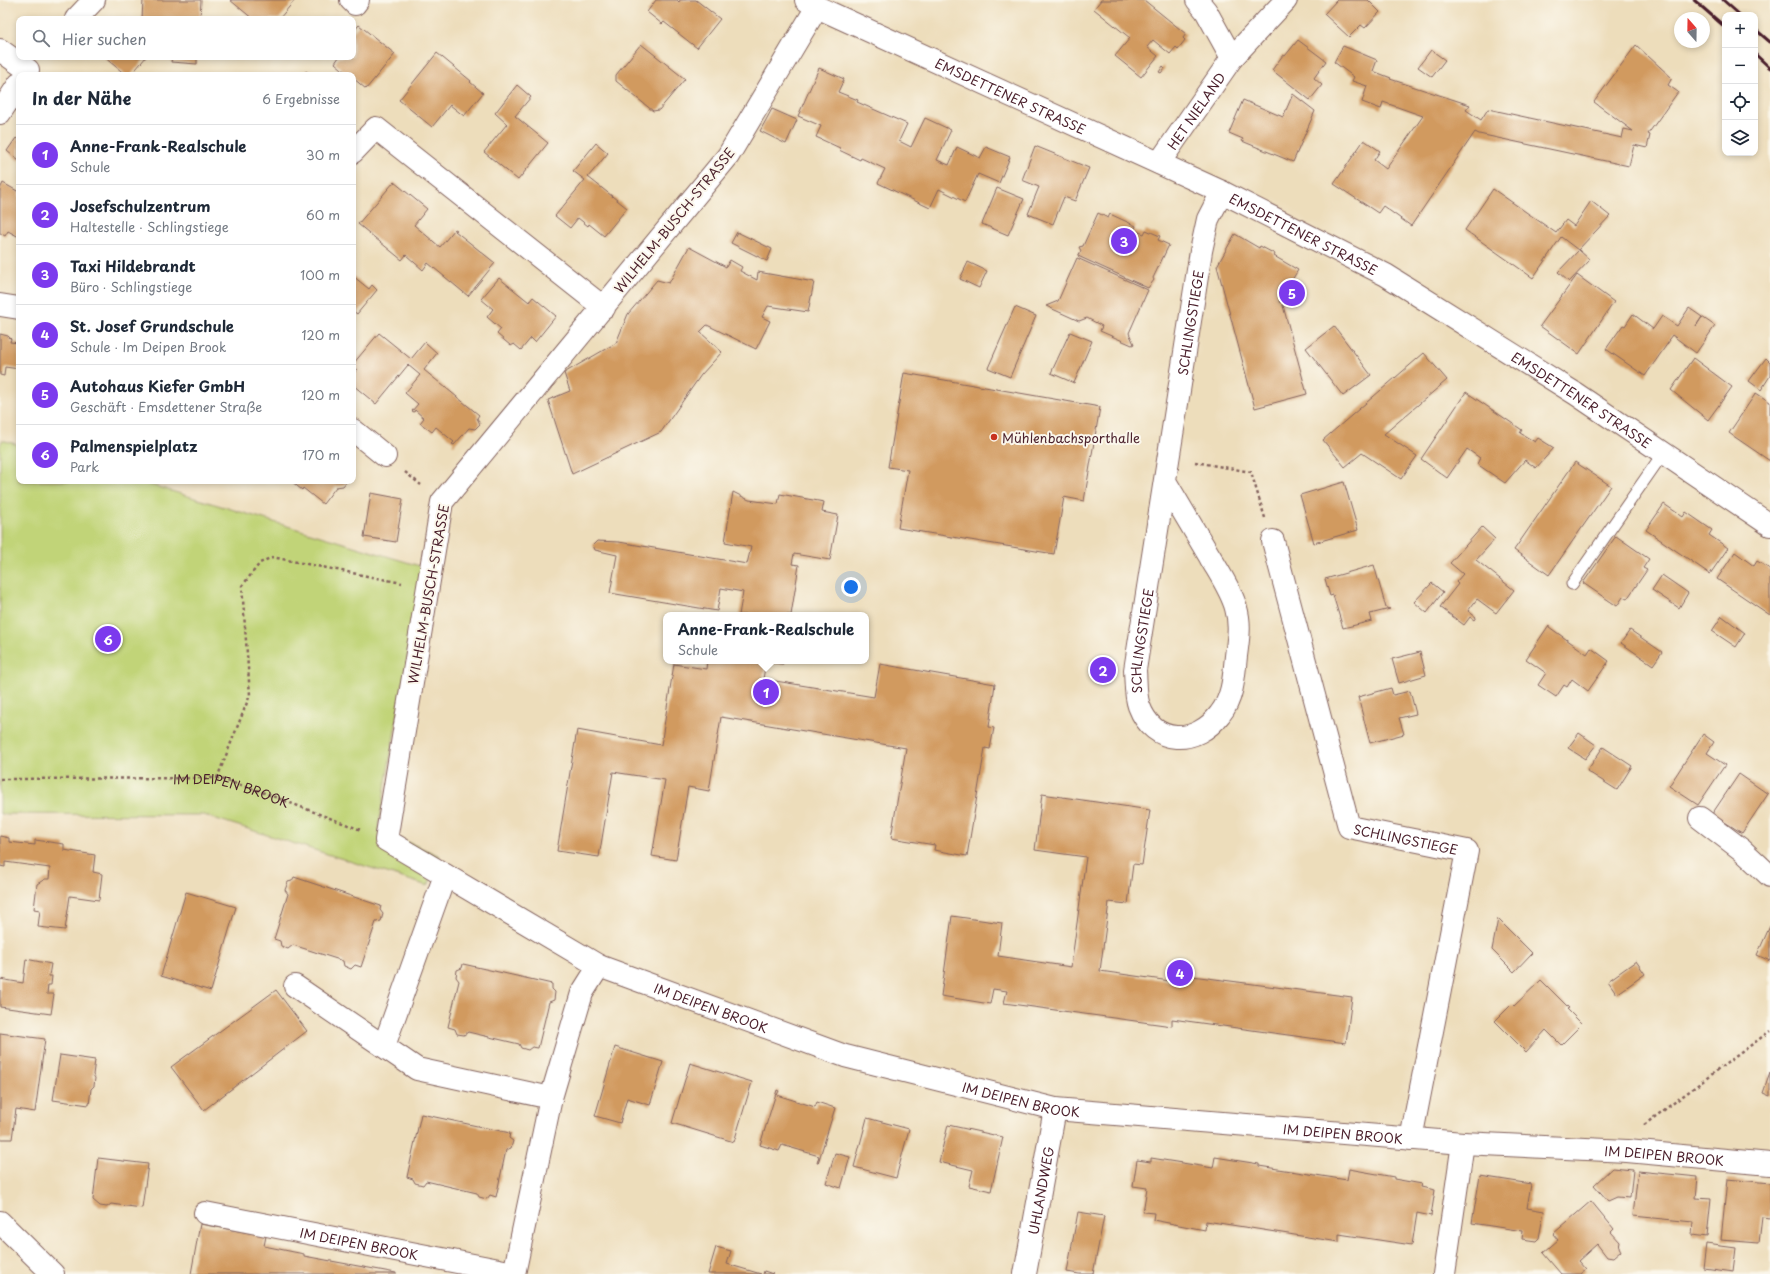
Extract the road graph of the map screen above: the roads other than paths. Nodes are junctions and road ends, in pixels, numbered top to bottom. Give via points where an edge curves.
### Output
1 (94, 0) edge
2 (351, 0) edge
3 (358, 0) edge
4 (1197, 0) edge
5 (1286, 0) edge
6 (811, 4) edge
7 (79, 16) edge
8 (0, 50) edge
9 (1232, 58) junction
10 (28, 72) edge
11 (16, 90) edge
12 (0, 114) edge
13 (356, 149) edge
14 (1159, 163) junction
15 (1222, 192) junction
16 (0, 305) edge
17 (16, 308) edge
18 (604, 308) junction
19 (356, 432) edge
20 (1664, 452) junction
21 (385, 456) road end
22 (1165, 481) junction
23 (1770, 525) edge
24 (1273, 541) road end
25 (1572, 584) dead end
26 (1700, 818) dead end
27 (386, 840) joint
28 (444, 875) junction
29 (1770, 876) edge
30 (599, 966) junction
31 (295, 986) dead end
32 (384, 1046) junction
33 (551, 1098) junction
34 (1055, 1109) junction
35 (1411, 1139) junction
36 (1463, 1143) junction
37 (1770, 1164) edge
38 (205, 1213) dead end
39 (2, 1229) edge
40 (514, 1273) edge
41 (1030, 1273) edge
42 (53, 1274) edge
43 (1444, 1274) edge

1 - 7 street
2 - 3 street via 355,4
4 - 9 street, HET NIELAND via 1206,11
5 - 9 street, HET NIELAND
6 - 14 street, EMSDETTENER STRASSE
6 - 18 street, WILHELM-BUSCH-STRASSE via 728,156
8 - 10 street
9 - 14 street, HET NIELAND
11 - 12 street
13 - 18 street via 376,128
14 - 15 street, EMSDETTENER STRASSE
15 - 20 street, EMSDETTENER STRASSE via 1386,276
15 - 22 street, SCHLINGSTIEGE via 1208,219 1201,251
16 - 17 street
18 - 27 street, WILHELM-BUSCH-STRASSE via 442,502
19 - 21 street
20 - 23 street, EMSDETTENER STRASSE
20 - 25 lane
22 - 22 street, SCHLINGSTIEGE via 1224,582 1236,608 1240,627 1233,684 1221,714 1198,733 1181,738 1154,729 1139,706 1136,688 1136,670
24 - 35 street, SCHLINGSTIEGE via 1349,827 1467,851
26 - 29 street via 1742,850
27 - 28 street, IM DEIPEN BROOK
28 - 30 street, IM DEIPEN BROOK
28 - 32 street
30 - 33 street, IM DEIPEN BROOK via 582,993
30 - 34 street, IM DEIPEN BROOK via 845,1056
31 - 32 street
32 - 33 street via 418,1069
33 - 40 street, IM DEIPEN BROOK
34 - 35 street, IM DEIPEN BROOK
34 - 41 street, UHLANDWEG
35 - 36 street, IM DEIPEN BROOK
36 - 37 street, IM DEIPEN BROOK via 1627,1151
36 - 43 street
38 - 40 street, IM DEIPEN BROOK
39 - 42 street

